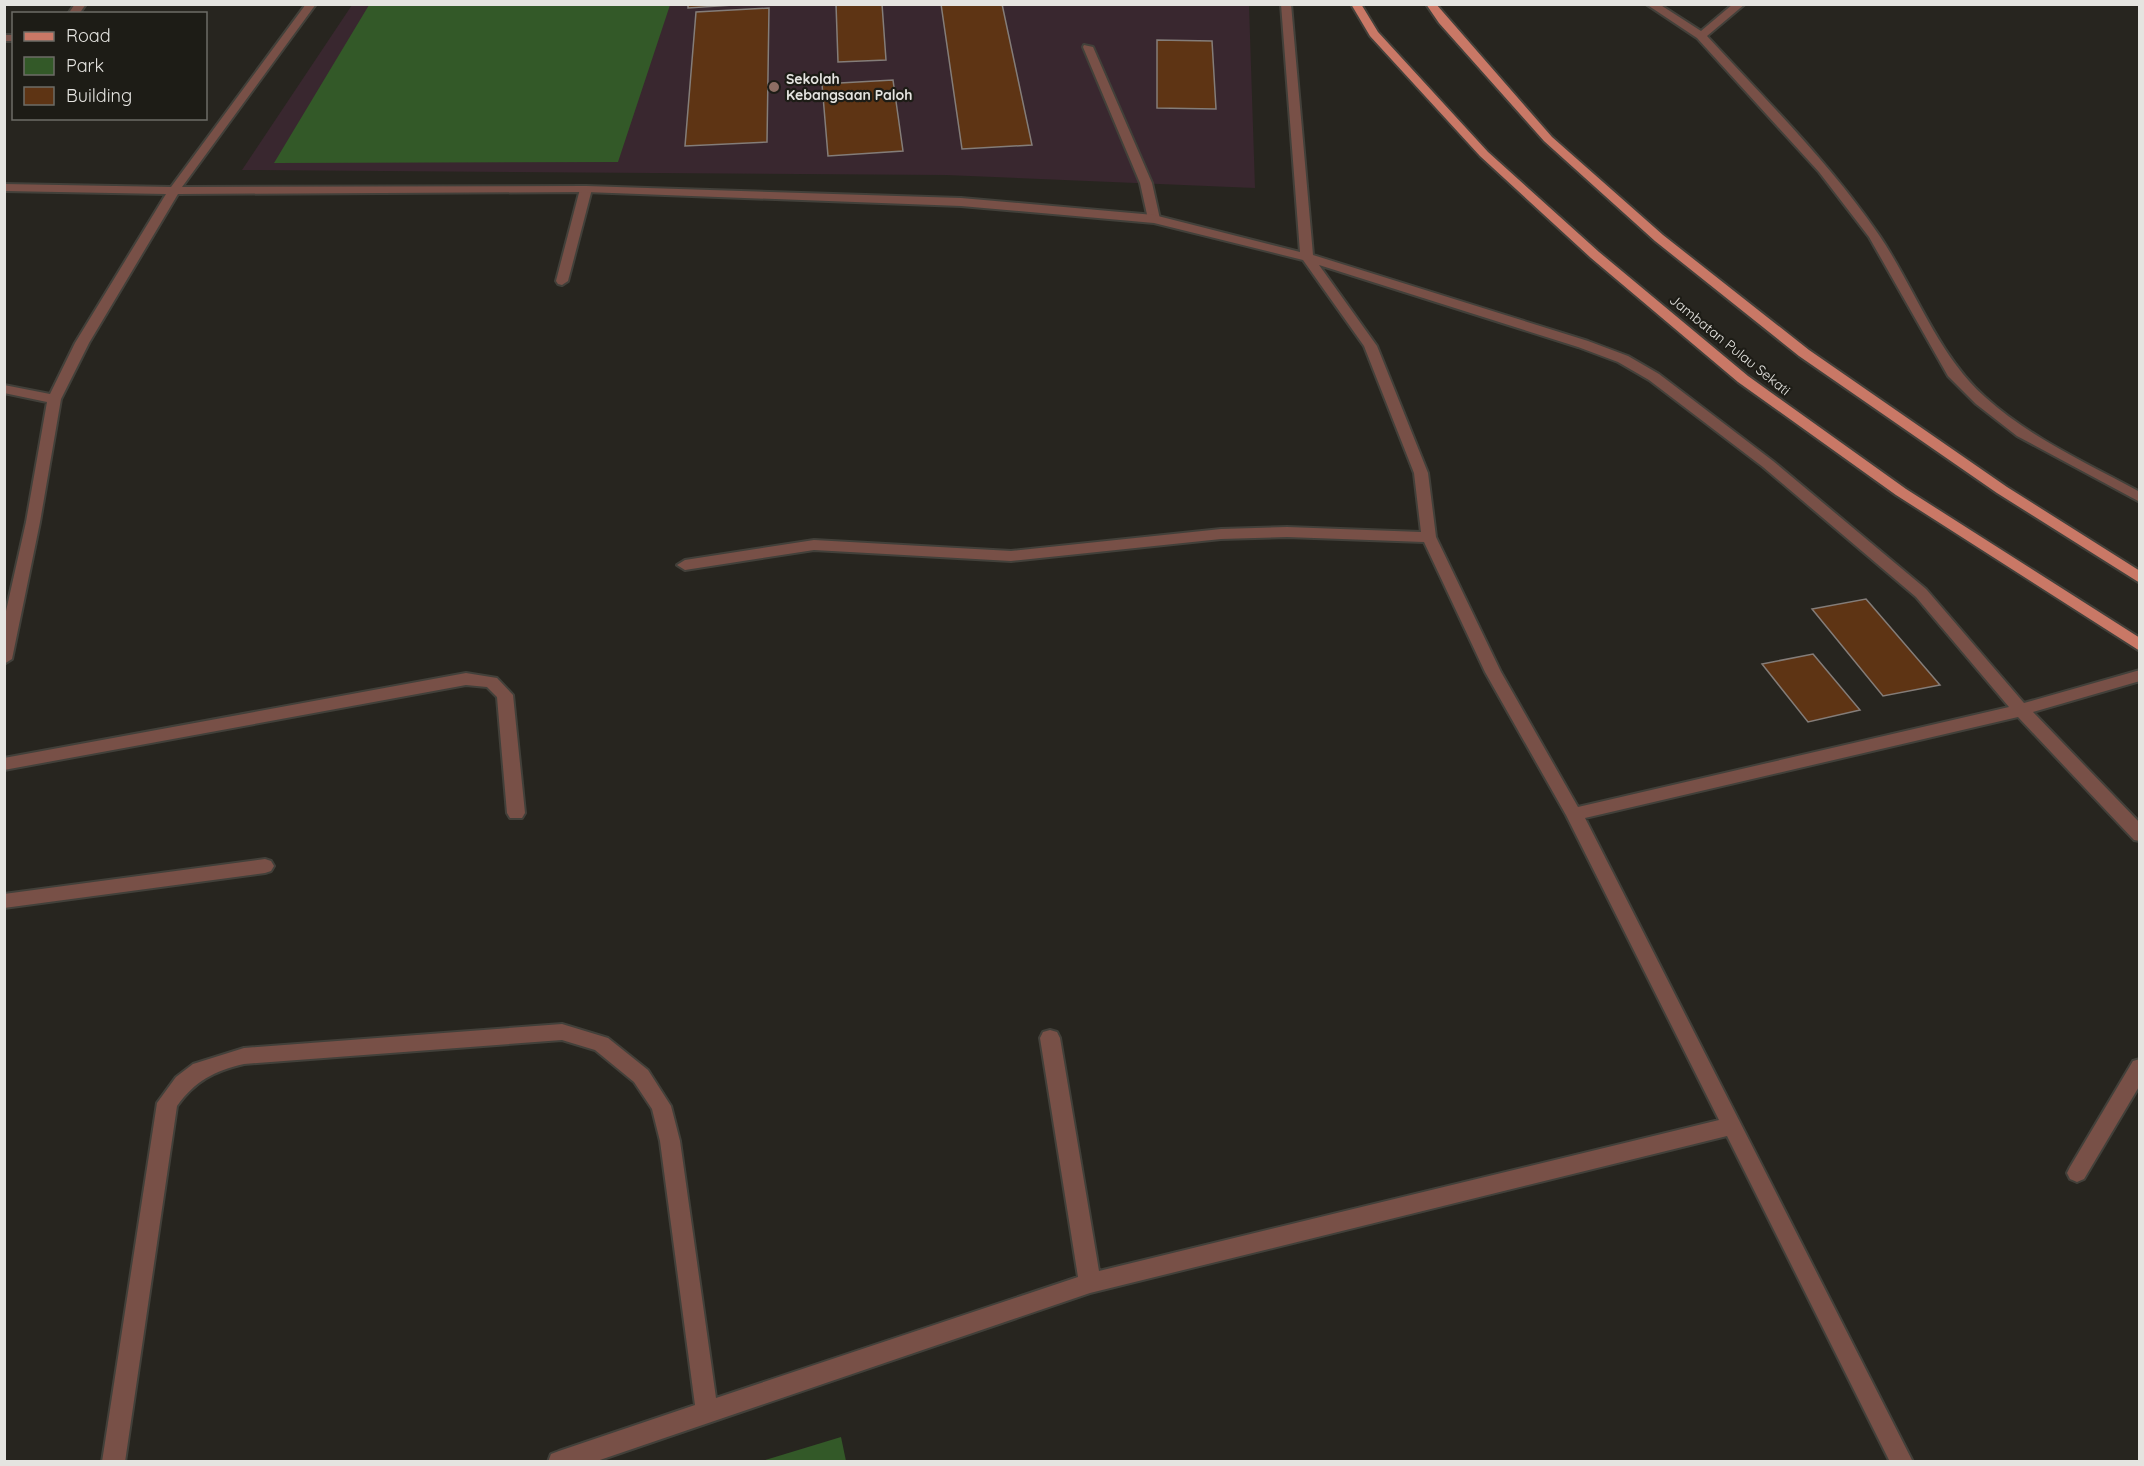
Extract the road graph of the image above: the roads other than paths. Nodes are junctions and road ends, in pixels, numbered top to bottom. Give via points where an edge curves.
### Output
1 (311, 4) edge
2 (1286, 4) edge
3 (1356, 4) edge
4 (1431, 4) edge
5 (1651, 4) edge
6 (1740, 4) edge
7 (1701, 36) junction
8 (1088, 47) dead end
9 (4, 187) edge
10 (176, 189) junction
11 (586, 189) junction
12 (1154, 219) junction
13 (1307, 257) junction
14 (562, 281) dead end
15 (4, 389) edge
16 (54, 399) junction
17 (2139, 498) edge
18 (1429, 537) junction
19 (685, 565) dead end
20 (2139, 578) edge
21 (2139, 646) edge
22 (4, 659) edge
23 (2139, 675) edge
24 (2021, 710) junction
25 (4, 764) edge
26 (516, 813) dead end
27 (1574, 814) junction
28 (2139, 835) edge
29 (265, 866) dead end
30 (4, 901) edge
31 (1050, 1038) dead end
32 (2139, 1067) edge
33 (1731, 1126) junction
34 (2077, 1173) dead end
35 (1090, 1283) junction
36 (706, 1414) junction
37 (113, 1461) edge
38 (559, 1461) edge
39 (1902, 1461) edge

1 - 10 street
2 - 13 street
3 - 21 main road, Jambatan Pulau Sekati via 1374,34 1484,153 1595,255 1743,379 1901,492
4 - 20 main road via 1548,139 1659,238 1804,353 2002,490
5 - 7 street
6 - 7 street
7 - 17 street via 1823,170 1874,236 1953,373 2022,433
8 - 12 street via 1146,183
9 - 10 street
10 - 11 street
10 - 16 street via 82,343
11 - 12 street via 961,202
11 - 14 street
12 - 13 street
13 - 18 street via 1370,346 1421,473
13 - 24 street via 1583,344 1623,359 1654,377 1768,464 1921,593
15 - 16 street
16 - 22 street
18 - 19 street via 1221,534 1011,556 814,545
18 - 27 street via 1493,672
23 - 24 street
24 - 27 street
24 - 28 street
25 - 26 street via 466,679 491,682 505,695
27 - 33 street
29 - 30 street
31 - 35 street
32 - 34 street
33 - 35 street
33 - 39 street
35 - 36 street
36 - 37 street via 670,1142 661,1106 642,1076 601,1044 562,1032 244,1056 212,1063 182,1081 167,1103
36 - 38 street

